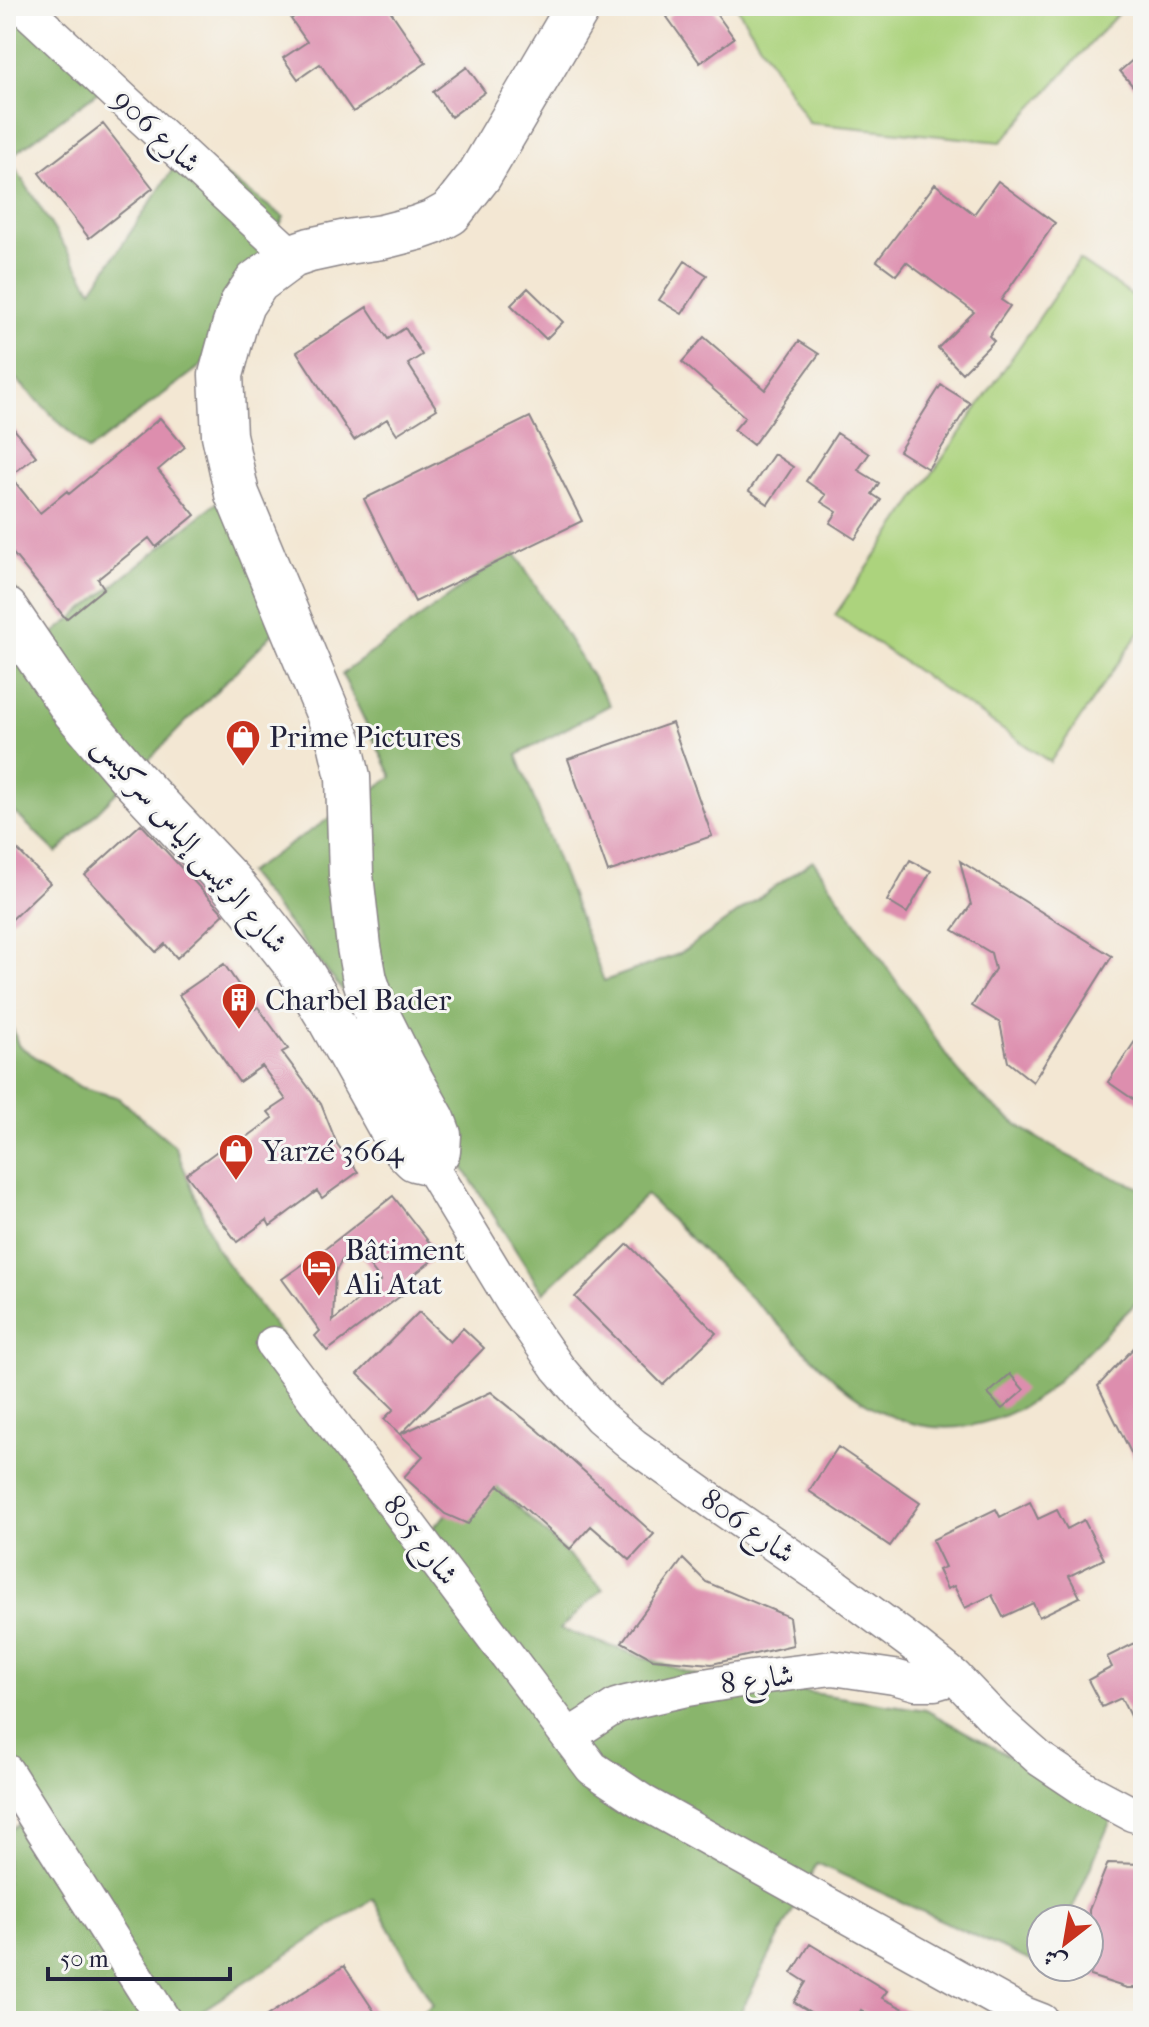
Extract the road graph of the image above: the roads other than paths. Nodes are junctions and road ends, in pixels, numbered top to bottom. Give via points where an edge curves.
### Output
1 (22, 6) edge
2 (579, 6) edge
3 (292, 256) junction
4 (6, 610) edge
5 (428, 1162) junction
6 (273, 1344) dead end
7 (955, 1677) junction
8 (569, 1736) junction
9 (6, 1771) edge
10 (1143, 1817) edge
11 (164, 2021) edge
12 (1042, 2021) edge

1 - 3 street, شارع 906
2 - 3 main road via 479,176 450,213 417,228
3 - 5 main road via 257,282 242,304 221,375 224,435 237,494 340,742 348,777 351,875 365,980 439,1135 438,1151
4 - 5 main road, شارع الرئيس إلياس سركيس via 74,710 230,882 298,967 390,1127 415,1159
5 - 7 street, شارع 806 via 514,1304 600,1417
6 - 8 street, شارع 805
7 - 8 street, شارع 8 via 916,1683 833,1668 752,1678 616,1706
7 - 10 street, شارع 806 via 1040,1759 1085,1789
8 - 12 street, شارع 805 via 592,1768 643,1802
9 - 11 street

